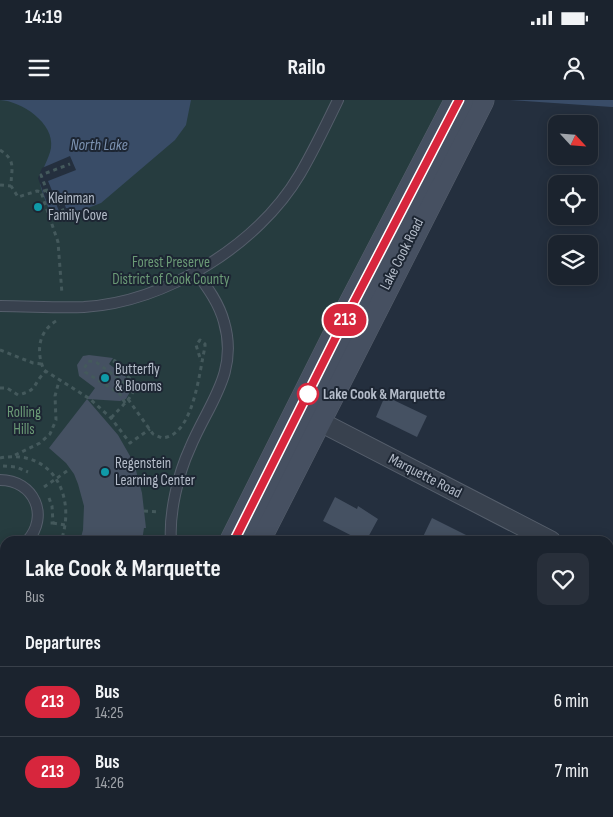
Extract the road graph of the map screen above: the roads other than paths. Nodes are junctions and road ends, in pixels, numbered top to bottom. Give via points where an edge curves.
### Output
1 (338, 100) edge
2 (459, 100) edge
3 (480, 100) edge
4 (454, 129) junction
5 (196, 272) junction
6 (0, 306) edge
7 (308, 416) junction
8 (0, 480) edge
9 (32, 536) edge
10 (171, 536) edge
11 (237, 536) edge
12 (257, 536) edge
13 (537, 536) edge

1 - 5 lane via 300,175 286,195 248,235
2 - 4 main road, Lake Cook Road
3 - 4 main road, Lake Cook Road
4 - 7 main road, Lake Cook Road
5 - 6 lane via 141,297 111,303 84,307
5 - 10 lane via 224,320 227,359 221,387 183,467
7 - 11 main road, Lake Cook Road
7 - 12 main road, Lake Cook Road
7 - 13 street, Marquette Road
8 - 9 lane via 20,484 36,502 37,526

